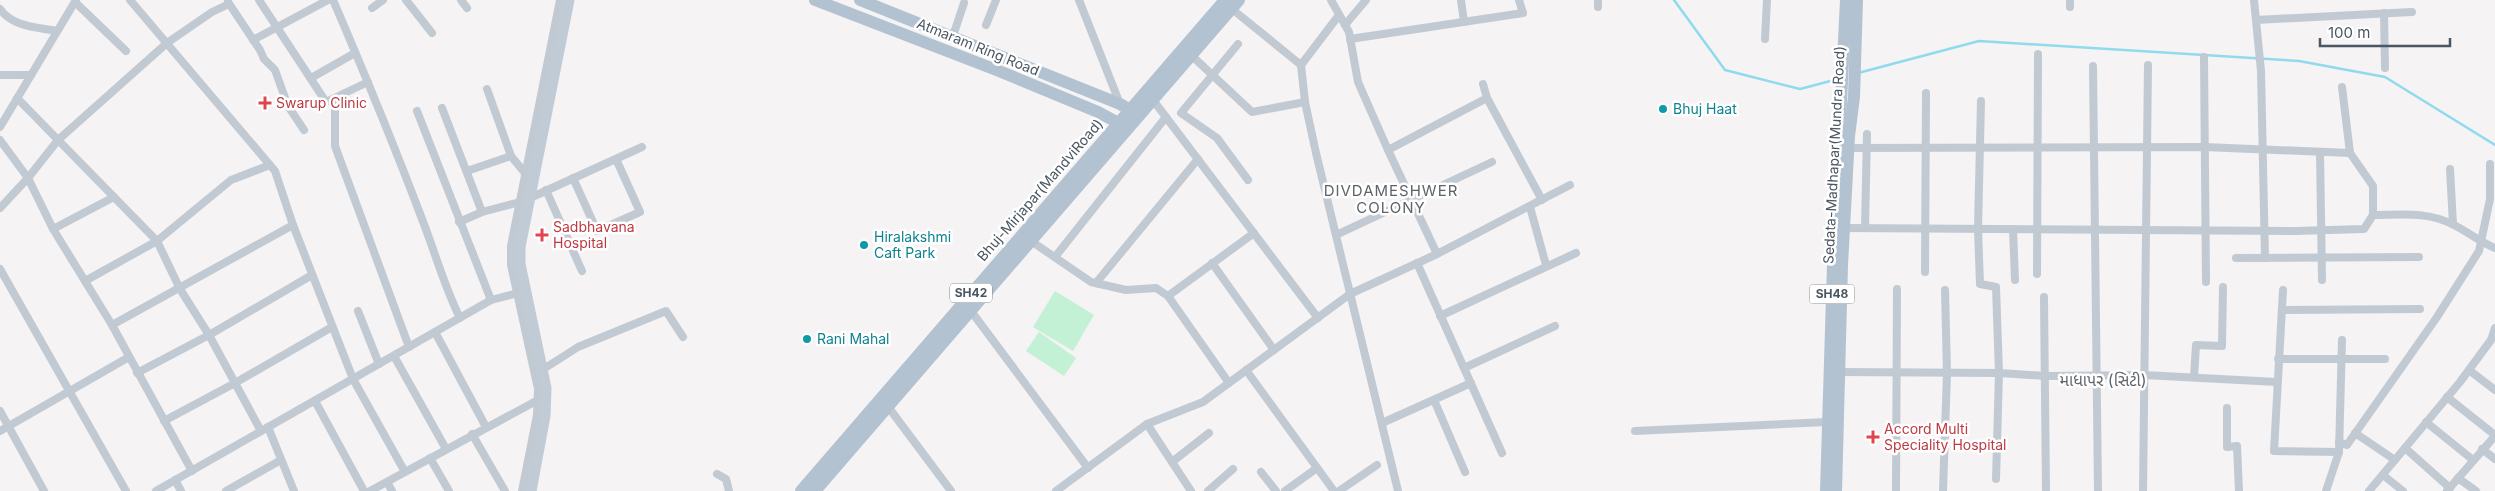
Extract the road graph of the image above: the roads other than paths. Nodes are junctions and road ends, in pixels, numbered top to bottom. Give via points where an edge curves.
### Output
1 (130, 0) edge
2 (259, 0) edge
3 (383, 0) edge
4 (406, 0) edge
5 (461, 0) edge
6 (560, 0) edge
7 (569, 0) edge
8 (815, 0) edge
9 (996, 0) edge
10 (1079, 0) edge
11 (1331, 0) edge
12 (1366, 0) edge
13 (1461, 0) edge
14 (1519, 0) edge
15 (1767, 0) edge
16 (1846, 0) edge
17 (1857, 0) edge
18 (2254, 0) edge
19 (75, 1) edge
20 (334, 1) edge
21 (864, 1) edge
22 (228, 2) edge
23 (964, 2) dead end
24 (317, 3) edge
25 (1232, 3) edge
26 (372, 8) dead end
27 (467, 8) dead end
28 (0, 9) edge
29 (2412, 12) dead end
30 (2384, 13) junction
31 (1339, 15) junction
32 (2256, 20) junction
33 (1464, 22) junction
34 (986, 25) dead end
35 (1345, 25) junction
36 (276, 28) junction
37 (56, 31) junction
38 (432, 33) dead end
39 (953, 36) junction
40 (1350, 39) junction
41 (254, 40) junction
42 (1765, 40) dead end
43 (167, 43) junction
44 (1238, 44) dead end
45 (1850, 50) junction
46 (126, 51) dead end
47 (356, 53) junction
48 (2038, 54) dead end
49 (1191, 55) junction
50 (2204, 57) dead end
51 (1301, 65) junction
52 (2148, 65) dead end
53 (2093, 66) dead end
54 (2386, 68) dead end
55 (31, 75) junction
56 (1212, 75) junction
57 (0, 76) edge
58 (311, 78) junction
59 (368, 82) junction
60 (1483, 84) dead end
61 (2342, 87) dead end
62 (487, 90) dead end
63 (1926, 93) dead end
64 (1849, 97) junction
65 (17, 98) junction
66 (335, 98) junction
67 (1487, 98) junction
68 (1153, 100) junction
69 (1980, 100) dead end
70 (1305, 102) junction
71 (442, 108) dead end
72 (1130, 110) junction
73 (417, 111) dead end
74 (1166, 117) junction
75 (1123, 126) junction
76 (0, 127) edge
77 (304, 130) dead end
78 (1868, 134) dead end
79 (0, 140) edge
80 (58, 140) junction
81 (642, 147) dead end
82 (2149, 147) junction
83 (2204, 147) junction
84 (1848, 148) junction
85 (1867, 148) junction
86 (1926, 148) junction
87 (1980, 148) junction
88 (2036, 148) junction
89 (2094, 148) junction
90 (1388, 150) junction
91 (2263, 150) junction
92 (2320, 152) junction
93 (2350, 153) junction
94 (511, 156) junction
95 (616, 159) junction
96 (1198, 159) junction
97 (1492, 162) dead end
98 (2490, 164) dead end
99 (270, 165) junction
100 (2450, 169) dead end
101 (467, 171) junction
102 (525, 174) junction
103 (28, 178) junction
104 (573, 178) junction
105 (1248, 180) dead end
106 (1570, 185) dead end
107 (546, 190) junction
108 (114, 197) junction
109 (525, 200) junction
110 (1411, 200) junction
111 (1542, 200) junction
112 (1530, 206) junction
113 (0, 208) edge
114 (482, 212) junction
115 (2373, 215) junction
116 (459, 222) junction
117 (2453, 224) junction
118 (293, 225) junction
119 (1844, 228) junction
120 (1865, 228) junction
121 (54, 229) junction
122 (1926, 229) junction
123 (1978, 229) junction
124 (2013, 229) junction
125 (2037, 229) junction
126 (2094, 230) junction
127 (2148, 230) junction
128 (2205, 230) junction
129 (2265, 230) junction
130 (2321, 230) junction
131 (1254, 233) junction
132 (1336, 235) junction
133 (157, 241) junction
134 (1031, 241) junction
135 (2482, 243) junction
136 (2495, 248) edge
137 (1576, 253) dead end
138 (1437, 254) junction
139 (1054, 257) junction
140 (2419, 257) dead end
141 (2236, 258) dead end
142 (2264, 258) junction
143 (2322, 258) junction
144 (1212, 263) junction
145 (1417, 263) junction
146 (1546, 265) junction
147 (0, 269) edge
148 (582, 271) dead end
149 (1925, 272) dead end
150 (2037, 274) dead end
151 (312, 275) junction
152 (2015, 280) dead end
153 (2322, 280) dead end
154 (86, 281) junction
155 (2206, 282) dead end
156 (1096, 283) junction
157 (2223, 287) dead end
158 (180, 288) junction
159 (1897, 289) dead end
160 (1945, 290) dead end
161 (2283, 290) dead end
162 (518, 293) junction
163 (1350, 294) junction
164 (1168, 296) junction
165 (2044, 297) dead end
166 (491, 300) junction
167 (2420, 309) dead end
168 (2282, 310) junction
169 (971, 311) junction
170 (358, 312) dead end
171 (1440, 316) junction
172 (460, 318) junction
173 (1318, 318) junction
174 (112, 326) junction
175 (1555, 326) dead end
176 (332, 327) junction
177 (2495, 328) edge
178 (435, 332) junction
179 (209, 335) junction
180 (683, 338) dead end
181 (2342, 340) dead end
182 (409, 347) junction
183 (1274, 350) junction
184 (394, 356) junction
185 (129, 357) junction
186 (2385, 358) dead end
187 (2278, 359) junction
188 (2342, 360) junction
189 (379, 364) junction
190 (1464, 368) junction
191 (542, 370) junction
192 (1246, 370) junction
193 (2469, 370) junction
194 (1839, 372) junction
195 (1896, 372) junction
196 (137, 373) junction
197 (1947, 373) junction
198 (1999, 373) junction
199 (2096, 374) junction
200 (2144, 375) junction
201 (2046, 376) junction
202 (2194, 377) junction
203 (353, 379) junction
204 (2277, 382) junction
205 (235, 383) junction
206 (1229, 383) junction
207 (1471, 384) junction
208 (2495, 390) edge
209 (70, 391) junction
210 (2447, 397) junction
211 (538, 400) junction
212 (1434, 400) junction
213 (315, 401) junction
214 (888, 408) junction
215 (2227, 408) dead end
216 (0, 411) edge
217 (164, 421) junction
218 (1827, 422) junction
219 (2426, 422) junction
220 (1382, 423) junction
221 (1147, 424) junction
222 (8, 426) junction
223 (486, 426) junction
224 (265, 429) junction
225 (0, 431) edge
226 (1635, 432) dead end
227 (1210, 433) dead end
228 (2355, 433) junction
229 (472, 434) junction
230 (2495, 436) edge
231 (2339, 442) junction
232 (2405, 448) junction
233 (446, 449) junction
234 (2482, 449) junction
235 (1502, 452) dead end
236 (2339, 452) junction
237 (430, 458) junction
238 (281, 460) junction
239 (2395, 460) junction
240 (2473, 460) junction
241 (2495, 460) edge
242 (1172, 462) junction
243 (1377, 465) dead end
244 (1088, 468) junction
245 (1317, 468) junction
246 (1233, 469) dead end
247 (192, 471) junction
248 (405, 472) junction
249 (1261, 472) dead end
250 (1465, 472) dead end
251 (717, 474) dead end
252 (2383, 474) junction
253 (2458, 478) junction
254 (1996, 479) dead end
255 (175, 480) junction
256 (387, 482) junction
257 (2449, 489) edge
258 (44, 491) edge
259 (126, 491) edge
260 (156, 491) edge
261 (181, 491) edge
262 (226, 491) edge
263 (294, 491) edge
264 (364, 491) edge
265 (370, 491) edge
266 (392, 491) edge
267 (449, 491) edge
268 (505, 491) edge
269 (522, 491) edge
270 (531, 491) edge
271 (729, 491) edge
272 (801, 491) edge
273 (816, 491) edge
274 (951, 491) edge
275 (1056, 491) edge
276 (1191, 491) edge
277 (1208, 491) edge
278 (1276, 491) edge
279 (1285, 491) edge
280 (1334, 491) edge
281 (1339, 491) edge
282 (1398, 491) edge
283 (1826, 491) edge
284 (1836, 491) edge
285 (1896, 491) edge
286 (1943, 491) edge
287 (2046, 491) edge
288 (2098, 491) edge
289 (2143, 491) edge
290 (2239, 491) edge
291 (2326, 491) edge
292 (2369, 491) edge
293 (2403, 491) edge
294 (2476, 491) edge

1 - 43 street
2 - 36 street
3 - 26 street
4 - 38 street
5 - 27 street
6 - 102 street
7 - 109 main road
8 - 75 main road, Atmaram Ring Road via 999,71
9 - 34 street
10 - 72 street
11 - 31 street
12 - 35 street
13 - 33 street
14 - 33 street via 1523,13
15 - 42 street
16 - 45 main road, Sedata-Madhapar(Mundra Road) / SH48
17 - 45 main road, Sedata-Madhapar(Mundra Road) / SH48
18 - 32 street
19 - 37 street
19 - 46 street
20 - 24 street
20 - 47 street
21 - 39 main road, Atmaram Ring Road
22 - 41 street
22 - 43 street
23 - 39 street
24 - 36 street
25 - 49 main road, Bhuj-Mirjapar(MandviRoad) / SH42
25 - 51 street
25 - 72 main road, Bhuj-Mirjapar(MandviRoad) / SH42
28 - 37 street via 14,23
29 - 30 street
30 - 32 street
30 - 54 street
31 - 35 street
31 - 51 street
32 - 91 street
33 - 40 street
35 - 40 street
36 - 41 street
36 - 58 street
37 - 55 street
39 - 72 main road, Atmaram Ring Road
40 - 90 street via 1358,82
41 - 77 street via 264,59 275,70 288,106
43 - 80 street
43 - 99 street
44 - 56 street
45 - 64 main road, Sedata-Madhapar(Mundra Road) / SH48
47 - 58 street
47 - 59 street
48 - 88 street
49 - 56 street
49 - 68 main road, Bhuj-Mirjapar(MandviRoad) / SH42
50 - 83 street
51 - 70 street
52 - 82 street
53 - 89 street
55 - 57 street
55 - 65 street
56 - 70 street via 1252,112
56 - 105 street via 1181,113 1217,138
58 - 66 street via 326,102
59 - 66 street
59 - 172 street
60 - 67 street
61 - 93 street
62 - 94 street
63 - 86 street
64 - 84 main road, Sedata-Madhapar(Mundra Road) / SH48
64 - 218 main road, Sedata-Madhapar(Mundra Road) / SH48 via 1832,265
65 - 76 street
65 - 80 street
66 - 182 street via 335,146
67 - 90 street
67 - 111 street
68 - 72 main road, Bhuj-Mirjapar(MandviRoad) / SH42
68 - 74 street
69 - 87 street
70 - 132 street
71 - 101 street
72 - 75 main road, Bhuj-Mirjapar(MandviRoad) / SH42
73 - 116 street
74 - 96 street
74 - 139 street
75 - 134 main road, Bhuj-Mirjapar(MandviRoad) / SH42
75 - 272 main road, Bhuj-Mirjapar(MandviRoad) / SH42
78 - 85 street
79 - 103 street
80 - 103 street
80 - 108 street
81 - 95 street
82 - 83 street
82 - 89 street
82 - 127 street
83 - 91 street
83 - 128 street
84 - 85 street
84 - 119 main road, Sedata-Madhapar(Mundra Road) / SH48
85 - 86 street
85 - 120 street
86 - 87 street
86 - 122 street
87 - 88 street
87 - 123 street
88 - 89 street
88 - 125 street
89 - 126 street
90 - 110 street
91 - 92 street
91 - 129 street
92 - 93 street
92 - 130 street
93 - 115 street via 2373,186
94 - 101 street
94 - 102 street
95 - 104 street
95 - 104 street via 640,212 597,231
96 - 131 street
96 - 156 street
97 - 110 street
98 - 135 street via 2490,199
99 - 118 street via 275,171
99 - 133 street via 232,180
100 - 117 street
101 - 114 street
102 - 109 street
103 - 113 street
103 - 121 street
104 - 107 street
106 - 111 street
107 - 109 street
107 - 148 street
108 - 121 street
108 - 133 street
109 - 114 street
109 - 162 street via 511,246 511,265
109 - 191 main road via 520,264
110 - 132 street
110 - 138 street
111 - 112 street
112 - 138 street
112 - 146 street
114 - 116 street
115 - 117 street via 2422,214
115 - 130 street via 2364,229
116 - 166 street
117 - 135 street
118 - 151 street
118 - 158 street
119 - 120 street
119 - 194 main road, Sedata-Madhapar(Mundra Road) / SH48
120 - 122 street
121 - 154 street
122 - 123 street
122 - 149 street
123 - 124 street
123 - 198 street via 1980,284 1996,287
124 - 125 street
124 - 152 street
125 - 126 street
125 - 150 street
126 - 127 street
126 - 199 street
127 - 128 street
127 - 200 street
128 - 129 street
128 - 155 street
129 - 130 street
129 - 142 street
130 - 143 street
131 - 144 street
131 - 173 street
132 - 163 street
133 - 154 street
133 - 158 street
134 - 139 street
134 - 169 main road, Bhuj-Mirjapar(MandviRoad) / SH42
135 - 136 street
135 - 228 street via 2437,317
137 - 146 street
138 - 145 street
139 - 156 street
140 - 143 street
141 - 142 street
142 - 143 street
143 - 153 street
144 - 164 street
144 - 183 street
145 - 163 street
145 - 171 street
146 - 171 street
147 - 209 street
151 - 176 street
151 - 179 street
154 - 174 street
156 - 164 street via 1126,290 1156,288
157 - 202 street via 2222,346 2196,345
158 - 174 street
158 - 179 street
159 - 195 street
160 - 197 street
161 - 168 street
162 - 166 street
162 - 211 street
163 - 173 street
163 - 220 street
164 - 206 street
165 - 201 street
166 - 172 street
167 - 168 street
168 - 187 street
169 - 214 main road, Bhuj-Mirjapar(MandviRoad) / SH42
169 - 244 street
170 - 189 street
171 - 190 street
172 - 178 street
173 - 183 street
174 - 185 street
175 - 190 street
176 - 203 street
176 - 205 street
177 - 193 street via 2491,340
178 - 182 street
178 - 223 street
179 - 196 street
179 - 205 street
180 - 191 street via 666,311 578,347
181 - 188 street
182 - 184 street
183 - 192 street
184 - 189 street
184 - 233 street
185 - 196 street
185 - 209 street
186 - 188 street
187 - 188 street
187 - 204 street
188 - 231 street
189 - 203 street
190 - 207 street
191 - 270 main road via 546,416
192 - 206 street
192 - 245 street
193 - 208 street
193 - 210 street
194 - 195 street
194 - 284 main road, Sedata-Madhapar(Mundra Road) / SH48
195 - 197 street
195 - 285 street
196 - 217 street
197 - 198 street
197 - 286 street
198 - 201 street
198 - 254 street
199 - 200 street
199 - 201 street
199 - 288 street
200 - 202 street
200 - 289 street
201 - 287 street
202 - 204 street
203 - 213 street
203 - 248 street
204 - 236 street via 2274,451
205 - 217 street
205 - 224 street
206 - 221 street via 1203,402
207 - 212 street
207 - 235 street
209 - 222 street
209 - 259 street
210 - 219 street
210 - 230 street
211 - 223 street
211 - 269 street
212 - 220 street
212 - 250 street
213 - 224 street
213 - 264 street
214 - 273 main road, Bhuj-Mirjapar(MandviRoad) / SH42
214 - 274 street
215 - 290 street via 2227,447 2237,446
216 - 222 street
217 - 247 street
218 - 226 street
218 - 283 main road, Sedata-Madhapar(Mundra Road) / SH48
219 - 232 street
219 - 240 street
220 - 282 street
221 - 242 street
221 - 244 street
222 - 225 street
222 - 258 street
223 - 229 street
224 - 238 street
224 - 247 street
227 - 242 street
228 - 231 street via 2347,445
228 - 239 street
229 - 233 street
229 - 268 street
230 - 234 street
231 - 236 street
232 - 239 street
232 - 257 street
233 - 237 street
234 - 240 street
234 - 241 street
236 - 291 street
237 - 248 street
237 - 267 street
238 - 262 street
238 - 263 street
239 - 252 street
240 - 253 street
242 - 276 street
243 - 281 street
244 - 275 street
245 - 279 street
245 - 280 street
246 - 277 street
247 - 255 street
248 - 256 street
249 - 278 street
251 - 271 street via 726,480
252 - 292 street
252 - 293 street
253 - 257 street
253 - 294 street
255 - 260 street
255 - 261 street
256 - 265 street
256 - 266 street

